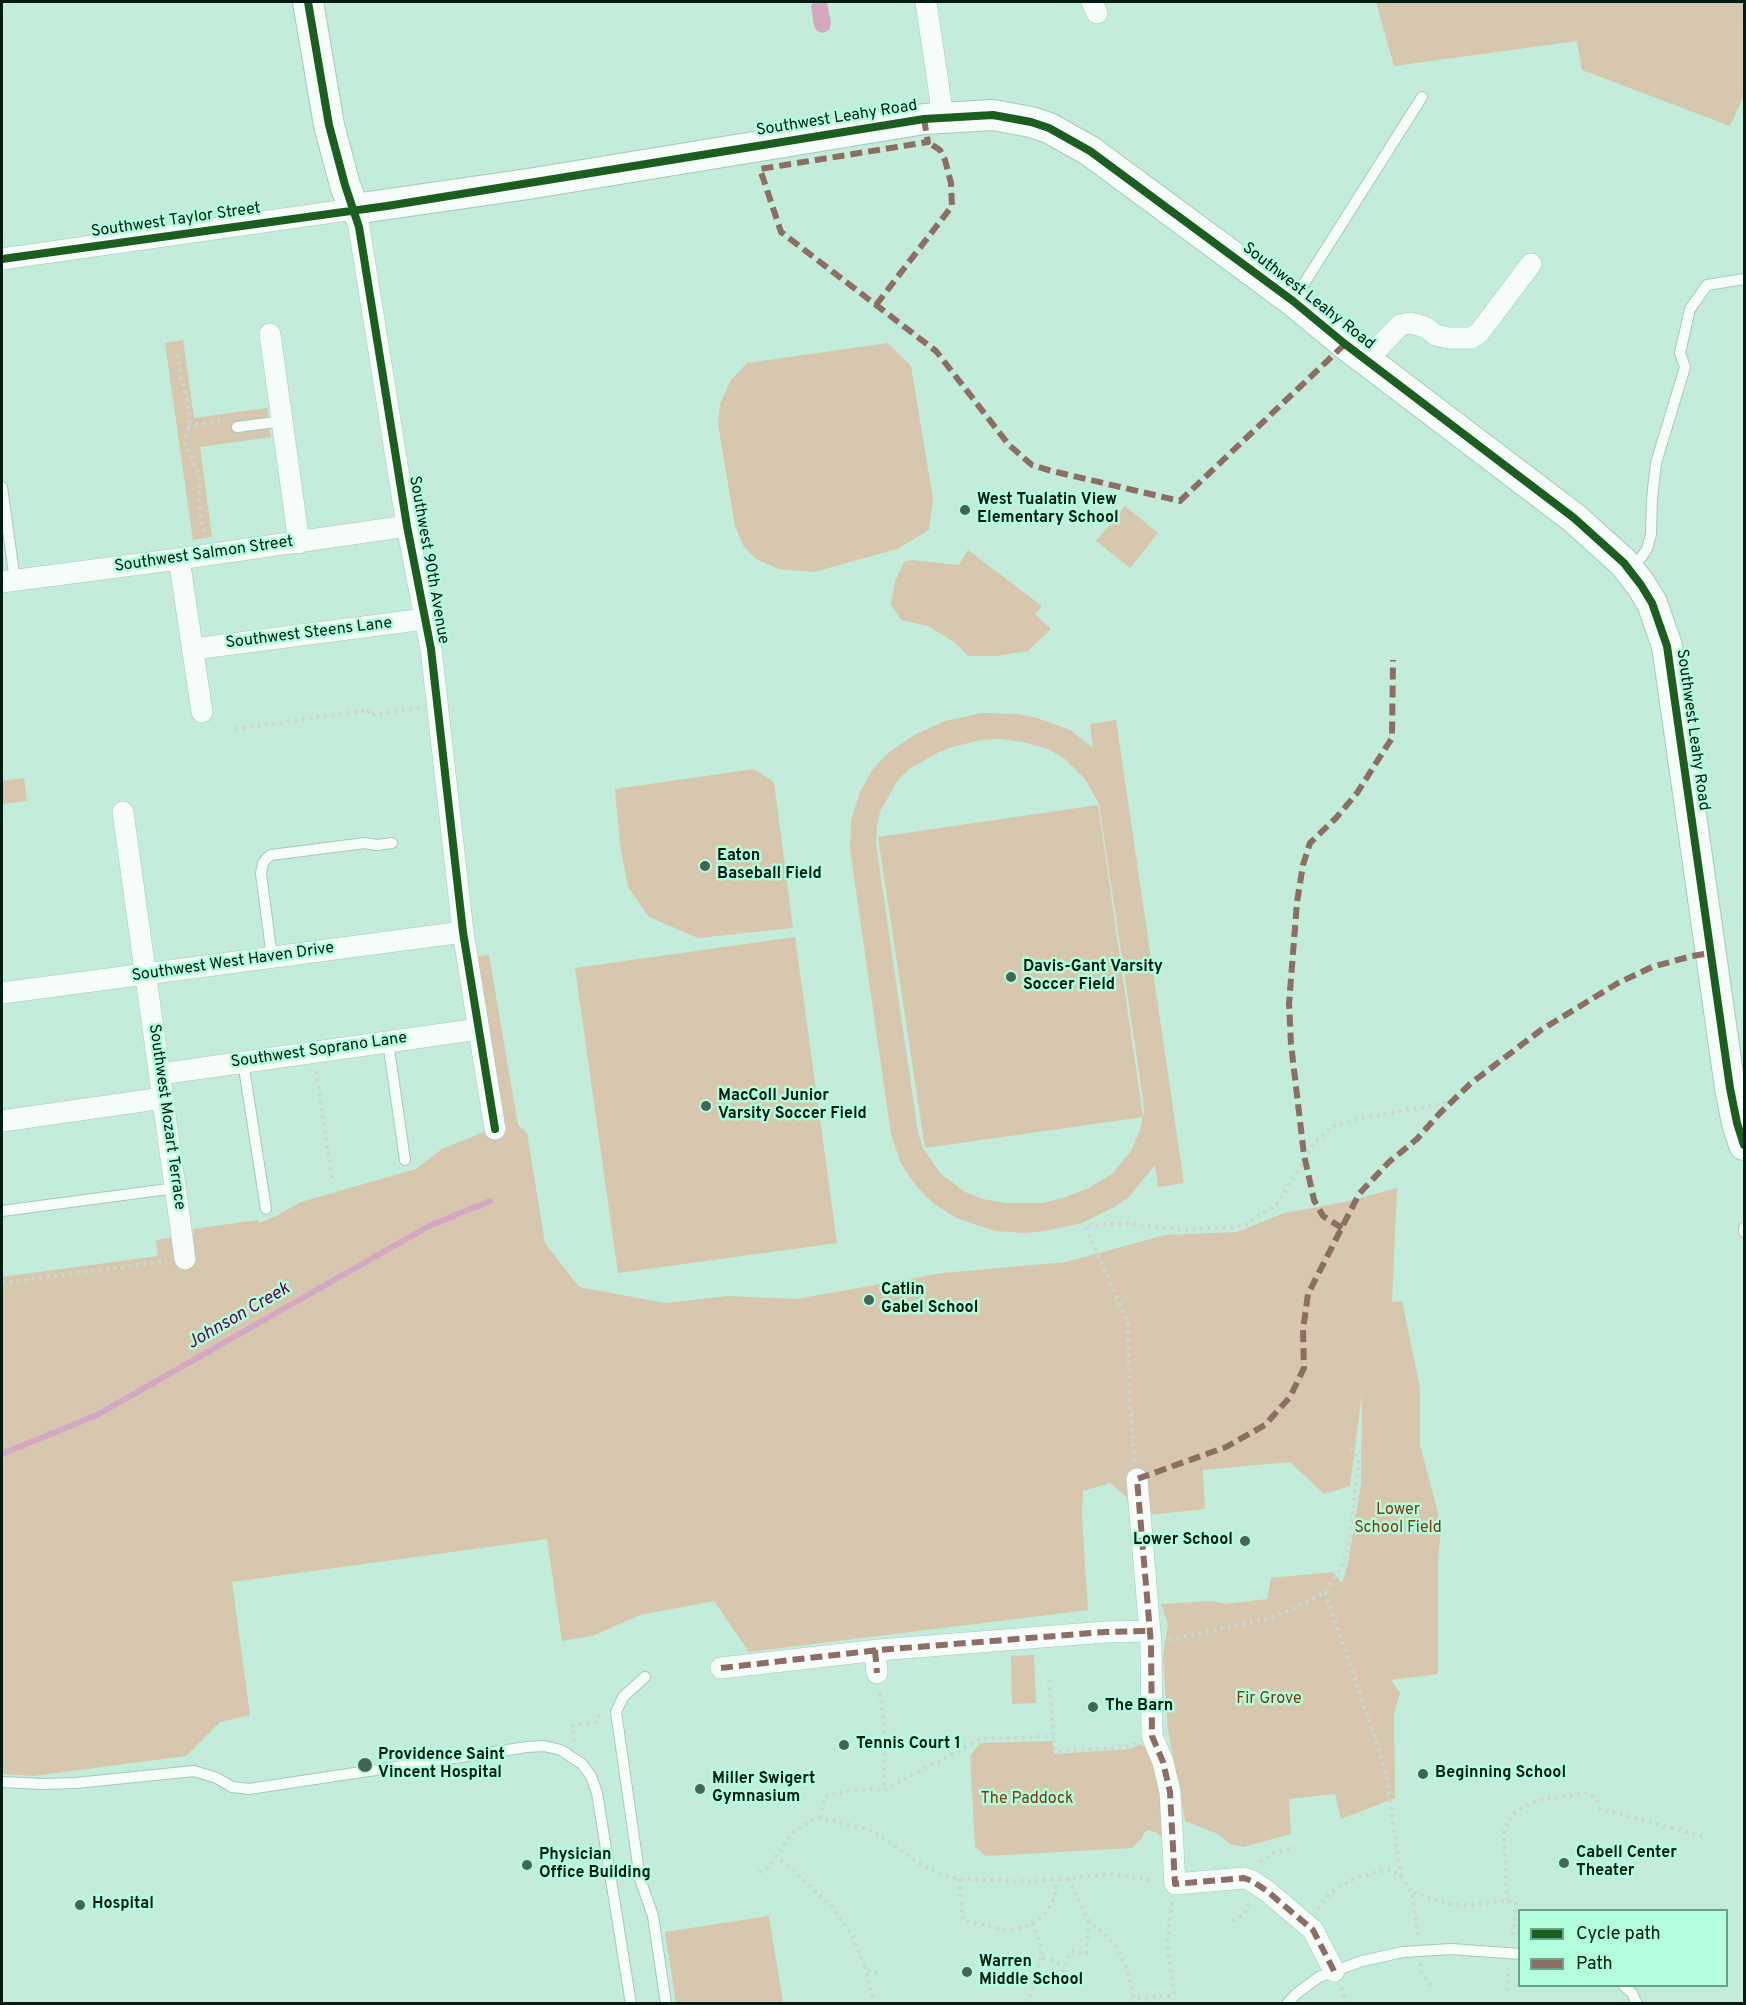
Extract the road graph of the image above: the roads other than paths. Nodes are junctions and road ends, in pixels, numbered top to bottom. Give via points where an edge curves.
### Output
1 (308, 2) edge
2 (926, 2) edge
3 (1422, 97) dead end
4 (943, 117) junction
5 (354, 209) junction
6 (2, 259) edge
7 (1532, 264) dead end
8 (1744, 279) edge
9 (1293, 301) junction
10 (270, 334) dead end
11 (1367, 360) junction
12 (283, 421) junction
13 (237, 427) road end
14 (2, 487) edge
15 (407, 526) junction
16 (299, 543) junction
17 (179, 559) junction
18 (1631, 571) junction
19 (8, 582) edge
20 (425, 619) junction
21 (193, 649) junction
22 (202, 712) dead end
23 (123, 812) dead end
24 (392, 843) dead end
25 (464, 932) junction
26 (273, 957) junction
27 (146, 975) junction
28 (2, 993) edge
29 (479, 1029) junction
30 (388, 1042) junction
31 (243, 1062) junction
32 (160, 1074) junction
33 (163, 1098) junction
34 (2, 1121) edge
35 (495, 1129) dead end
36 (1744, 1145) edge
37 (405, 1160) dead end
38 (176, 1188) junction
39 (266, 1209) dead end
40 (2, 1211) edge
41 (186, 1259) road end
42 (1137, 1479) road end
43 (1150, 1638) junction
44 (875, 1650) junction
45 (721, 1668) dead end
46 (645, 1677) dead end
47 (876, 1682) road end
48 (2, 1782) edge
49 (1515, 1953) edge
50 (1334, 1971) junction
51 (1628, 1989) edge
52 (631, 2004) edge
53 (666, 2004) edge
54 (1287, 2004) edge
55 (1637, 2004) edge

1 - 5 street, Southwest 90th Avenue via 329,125
2 - 4 street
3 - 9 lane
4 - 5 street, Southwest Leahy Road
4 - 9 street, Southwest Leahy Road via 993,115 1049,128 1090,151
5 - 6 street, Southwest Taylor Street
5 - 15 street, Southwest 90th Avenue
7 - 11 street via 1471,338 1449,338 1411,323 1400,325
8 - 18 lane via 1707,285 1690,309 1680,353 1684,367 1656,463 1651,534 1647,549
9 - 11 street, Southwest Leahy Road
10 - 12 street
11 - 18 street, Southwest Leahy Road via 1574,518
12 - 13 lane
12 - 16 street
14 - 19 lane
15 - 16 street, Southwest Salmon Street
15 - 20 street, Southwest 90th Avenue
16 - 17 street, Southwest Salmon Street
17 - 19 street, Southwest Salmon Street
17 - 21 street
18 - 36 street, Southwest Leahy Road via 1652,603 1667,646 1730,1088
20 - 21 street, Southwest Steens Lane
20 - 25 street, Southwest 90th Avenue
21 - 22 street
23 - 27 street, Southwest Mozart Terrace
24 - 26 lane via 365,843 267,858 261,874
25 - 26 street, Southwest West Haven Drive
25 - 29 street, Southwest 90th Avenue
26 - 27 street, Southwest West Haven Drive
27 - 28 street, Southwest West Haven Drive
27 - 32 street, Southwest Mozart Terrace
29 - 30 street, Southwest Soprano Lane
29 - 35 street, Southwest 90th Avenue
30 - 31 street, Southwest Soprano Lane
30 - 37 lane
31 - 32 street, Southwest Soprano Lane
31 - 39 lane
32 - 33 street, Southwest Mozart Terrace
33 - 34 street
33 - 38 street, Southwest Mozart Terrace
38 - 40 lane
38 - 41 street, Southwest Mozart Terrace
42 - 43 street
43 - 44 street via 1105,1632
43 - 50 street via 1152,1736 1170,1792 1175,1884 1244,1878 1251,1881 1313,1930
44 - 45 street
44 - 47 street
46 - 53 lane via 622,1697 616,1712 640,1879 653,1916
48 - 52 lane via 76,1783 194,1771 232,1787 249,1789 527,1747 561,1750 582,1764 597,1793
49 - 50 lane via 1420,1950 1362,1961
50 - 54 lane via 1319,1977
51 - 55 lane

